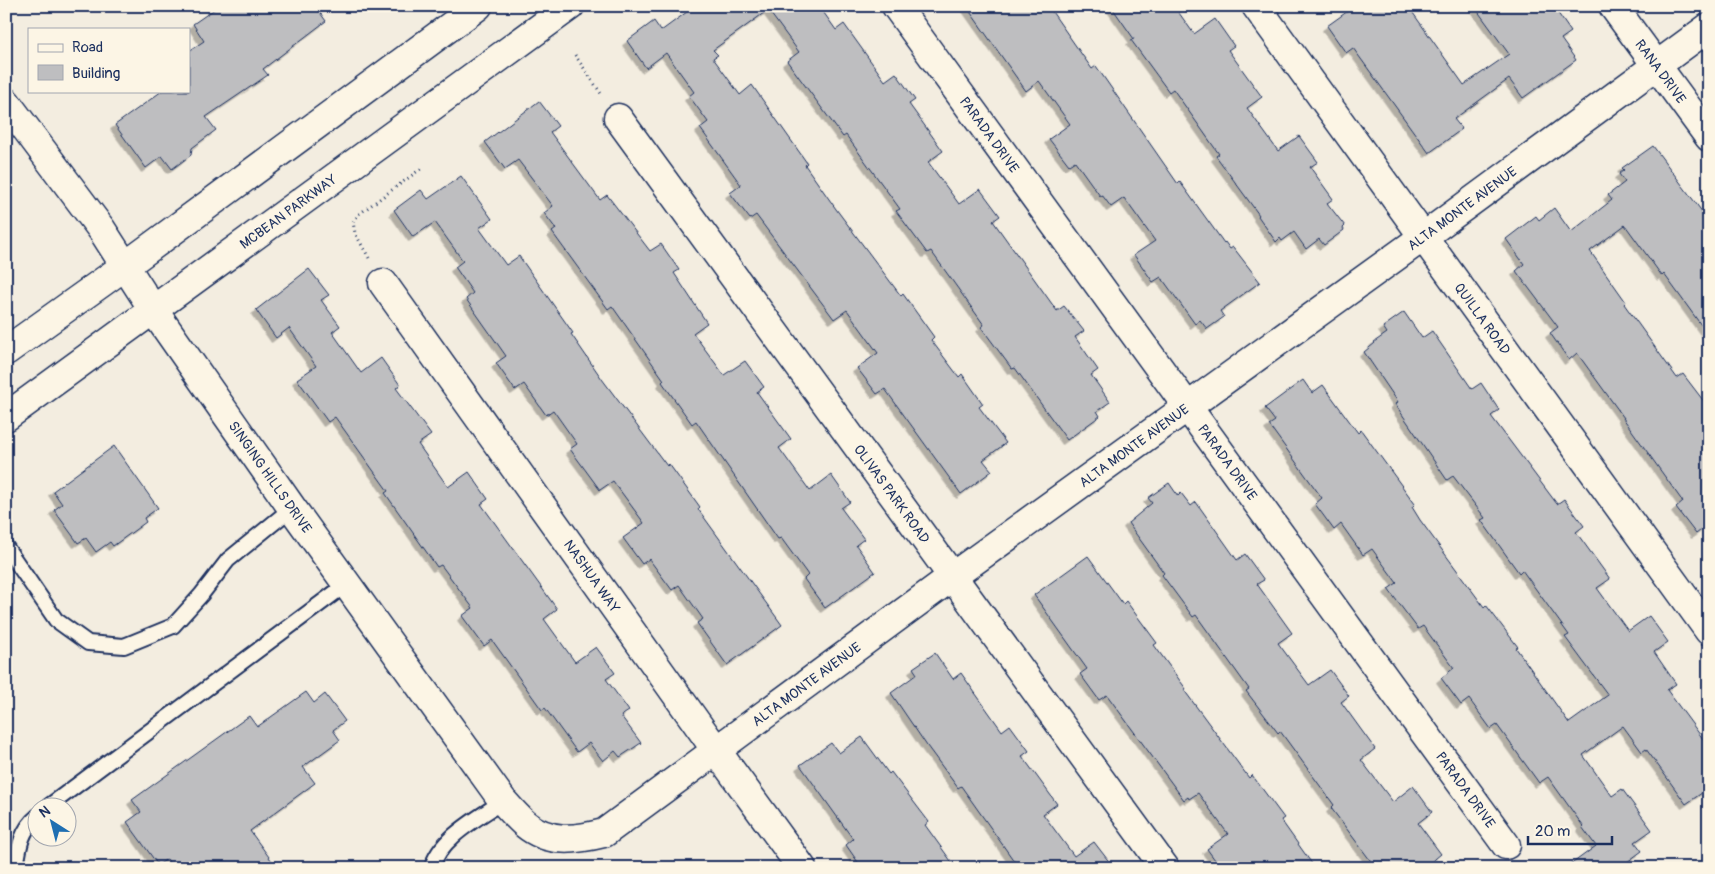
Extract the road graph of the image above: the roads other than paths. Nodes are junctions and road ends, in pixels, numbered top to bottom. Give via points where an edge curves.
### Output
1 (478, 6) edge
2 (570, 6) edge
3 (896, 6) edge
4 (1256, 6) edge
5 (1614, 6) edge
6 (1709, 27) edge
7 (1657, 66) junction
8 (6, 102) edge
9 (618, 118) road end
10 (1709, 137) edge
11 (1422, 237) junction
12 (125, 266) junction
13 (383, 283) road end
14 (154, 311) junction
15 (6, 351) edge
16 (1188, 406) junction
17 (6, 417) edge
18 (292, 508) junction
19 (6, 548) edge
20 (953, 576) junction
21 (348, 583) junction
22 (1709, 631) edge
23 (716, 750) junction
24 (62, 796) edge
25 (503, 801) junction
26 (28, 823) edge
27 (550, 838) joint
28 (1506, 845) dead end
29 (16, 868) edge
30 (432, 868) edge
31 (802, 868) edge
32 (1165, 868) edge

1 - 12 street
2 - 14 street, MCBEAN PARKWAY
3 - 16 street, PARADA DRIVE
4 - 11 street, QUILLA ROAD
5 - 7 street, RANA DRIVE
6 - 7 street, ALTA MONTE AVENUE
7 - 10 street, RANA DRIVE
7 - 11 street, ALTA MONTE AVENUE
8 - 12 street, SINGING HILLS DRIVE via 102,230
9 - 20 street, OLIVAS PARK ROAD
11 - 16 street, ALTA MONTE AVENUE
11 - 22 street, QUILLA ROAD
12 - 14 street, SINGING HILLS DRIVE
12 - 15 street
13 - 23 street, NASHUA WAY
14 - 17 street, MCBEAN PARKWAY
14 - 18 street, SINGING HILLS DRIVE
16 - 20 street, ALTA MONTE AVENUE
16 - 28 street, PARADA DRIVE
18 - 19 lane via 228,560 173,626 124,646 88,643 56,620
18 - 21 street, SINGING HILLS DRIVE
20 - 23 street, ALTA MONTE AVENUE
20 - 32 street, OLIVAS PARK ROAD
21 - 24 lane
21 - 25 street, SINGING HILLS DRIVE
23 - 27 street, ALTA MONTE AVENUE via 604,833 577,840
23 - 31 street, NASHUA WAY
25 - 27 street, SINGING HILLS DRIVE via 526,825
25 - 30 lane via 454,835 434,859
26 - 29 lane via 19,846

